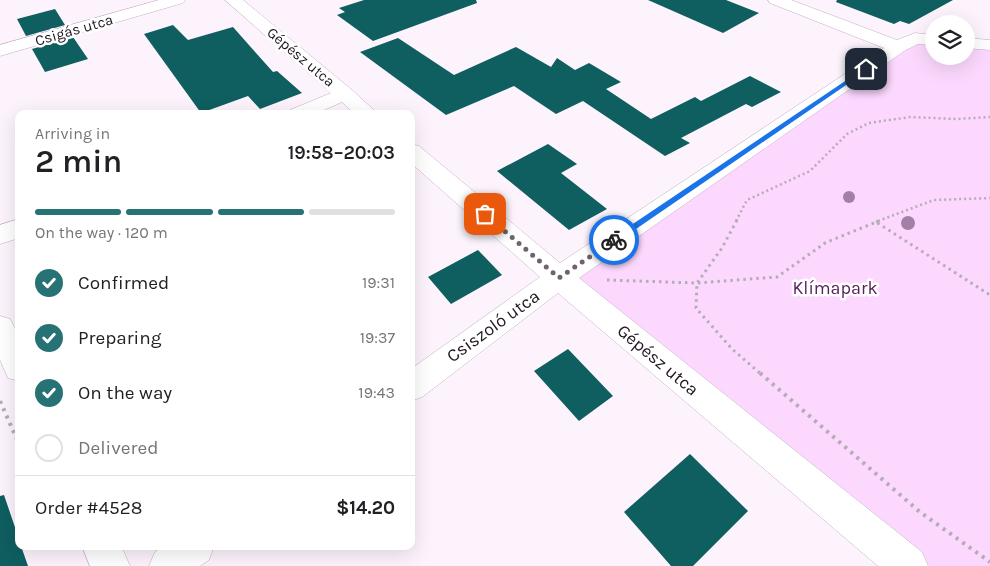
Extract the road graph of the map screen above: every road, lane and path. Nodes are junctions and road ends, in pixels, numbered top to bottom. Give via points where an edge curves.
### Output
1 (177, 0) edge
2 (233, 0) edge
3 (776, 0) edge
4 (925, 39) edge
5 (975, 44) edge
6 (990, 45) edge
7 (898, 47) junction
8 (0, 51) edge
9 (345, 94) junction
10 (307, 110) edge
11 (363, 110) edge
12 (990, 117) edge
13 (415, 154) edge
14 (990, 198) edge
15 (876, 222) junction
16 (15, 229) edge
17 (0, 235) edge
18 (559, 278) junction
19 (697, 284) junction
20 (990, 295) edge
21 (0, 328) edge
22 (15, 360) edge
23 (415, 384) edge
24 (0, 402) edge
25 (15, 435) edge
26 (103, 550) edge
27 (190, 550) edge
28 (990, 562) edge
29 (110, 566) edge
30 (169, 566) edge
31 (908, 566) edge

1 - 8 street, Csigás utca
2 - 9 street, Gépész utca
3 - 7 street
4 - 7 street, Csiszoló utca via 915,38
5 - 6 street
7 - 18 street, Csiszoló utca
9 - 10 street
9 - 11 street, Gépész utca
12 - 19 path via 910,117 869,123 847,134 810,171 747,200 722,248
13 - 18 street, Gépész utca
14 - 15 path via 934,200
15 - 19 path via 825,244 777,277
15 - 20 path
16 - 17 street
18 - 19 path
18 - 23 street, Csiszoló utca
18 - 31 street, Gépész utca
19 - 28 path via 696,308 732,349 920,512
21 - 22 street
24 - 25 path
26 - 29 street
27 - 30 street

